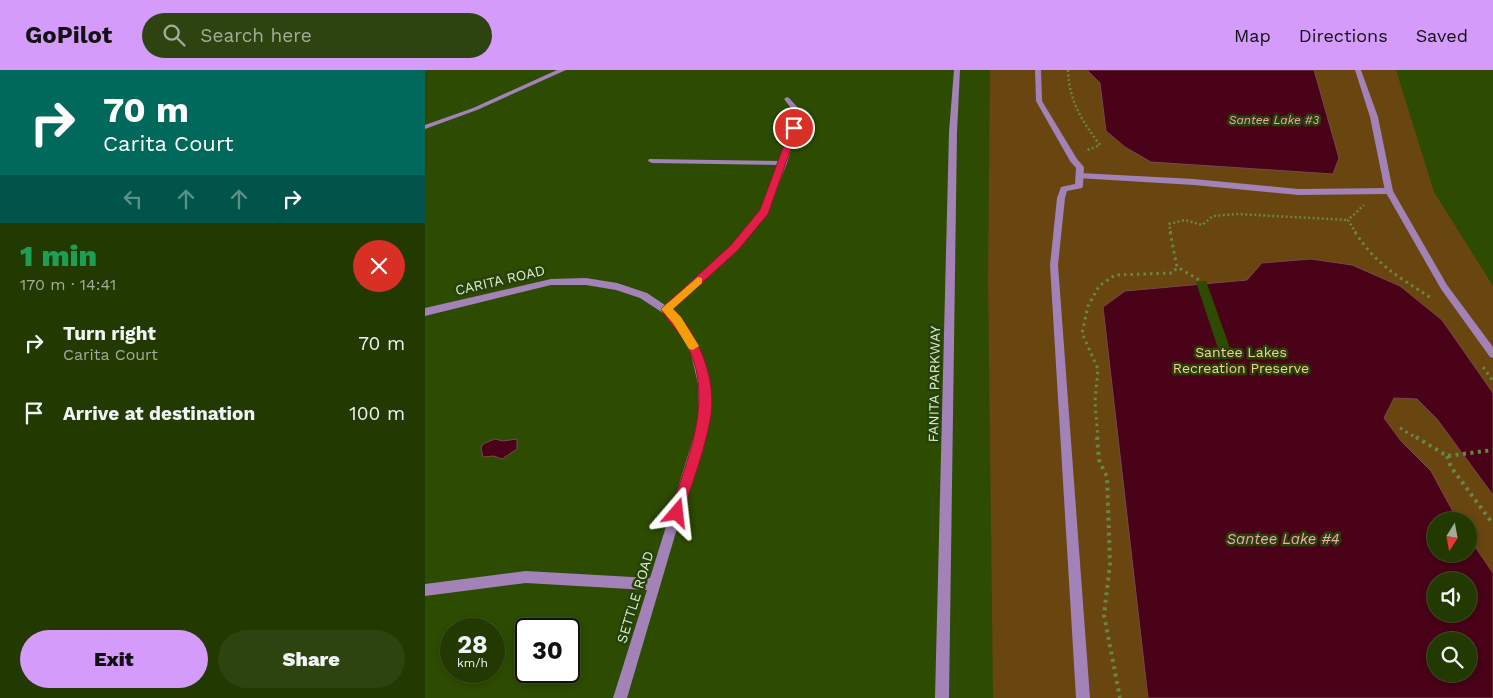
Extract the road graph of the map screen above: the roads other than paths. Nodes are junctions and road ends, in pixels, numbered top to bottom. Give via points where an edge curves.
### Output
1 (563, 70) edge
2 (957, 70) edge
3 (1037, 70) edge
4 (1357, 70) edge
5 (787, 99) dead end
6 (425, 127) edge
7 (653, 161) dead end
8 (783, 163) junction
9 (1080, 176) junction
10 (1389, 191) junction
11 (666, 309) junction
12 (425, 312) edge
13 (1493, 354) edge
14 (655, 584) junction
15 (425, 590) edge
16 (620, 698) edge
17 (941, 698) edge
18 (1083, 698) edge

1 - 6 street
2 - 17 street, FANITA PARKWAY
3 - 9 street via 1039,101 1080,167
4 - 10 street via 1374,117
5 - 8 street via 799,112
7 - 8 street
8 - 11 street via 764,211 735,248
9 - 10 street via 1298,192
9 - 18 street via 1079,186 1063,190 1055,265
10 - 13 street via 1444,286
11 - 12 street, CARITA ROAD via 630,289 569,280 528,285
11 - 14 street, SETTLE ROAD via 677,320 694,348 700,364 705,400 704,420
14 - 15 street via 526,577
14 - 16 street, SETTLE ROAD

